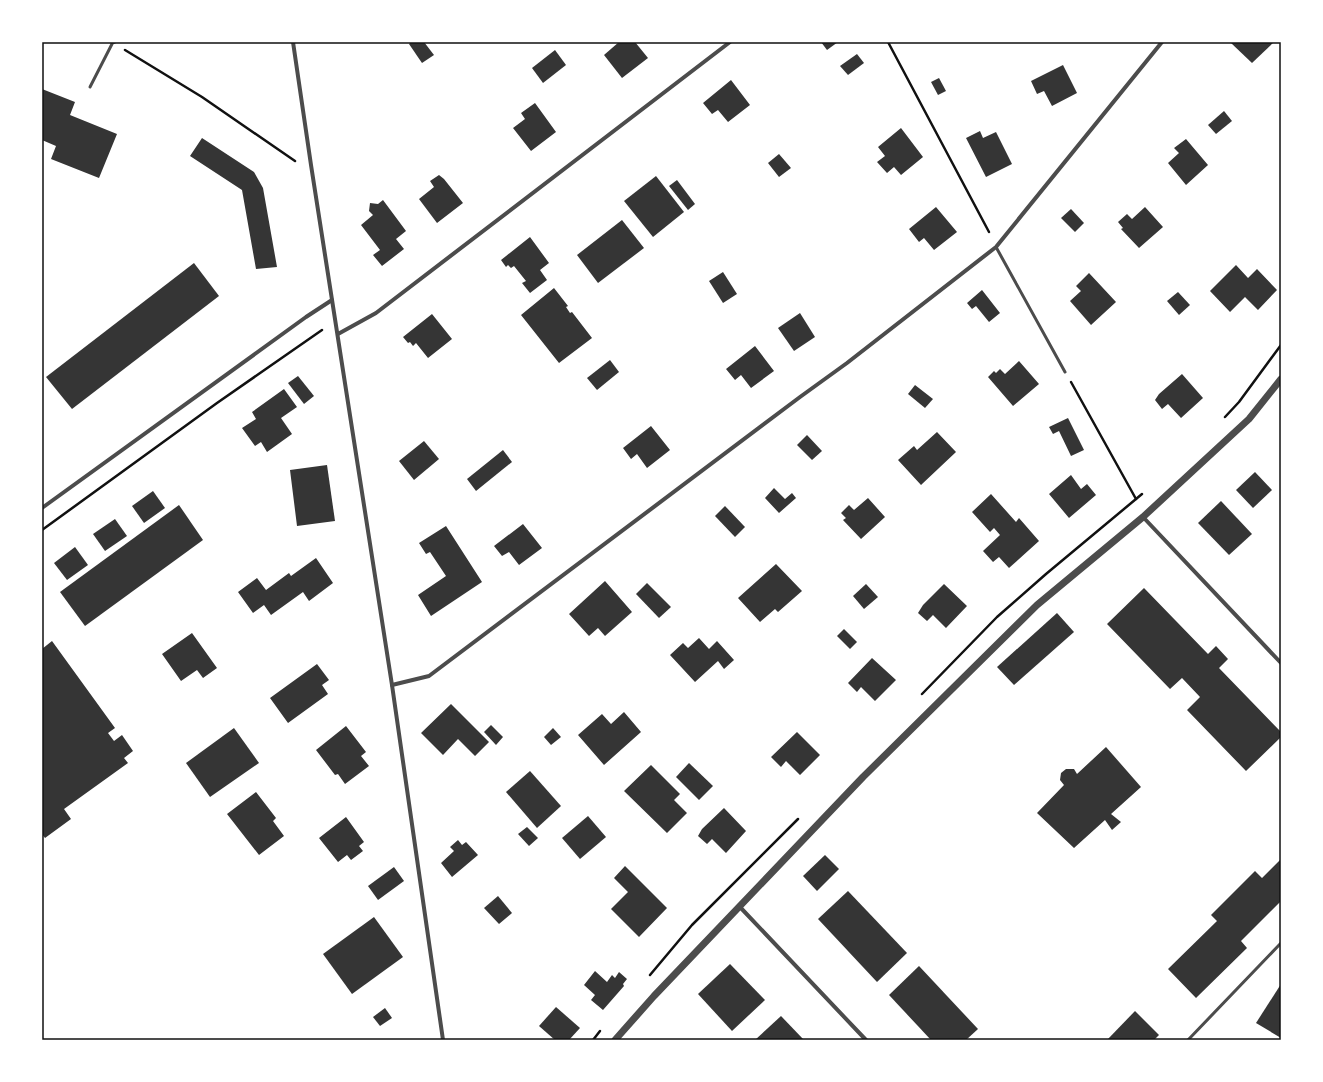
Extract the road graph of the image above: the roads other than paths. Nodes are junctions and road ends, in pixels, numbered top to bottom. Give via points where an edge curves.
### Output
1 (113, 42) edge
2 (293, 42) edge
3 (730, 42) edge
4 (1162, 42) edge
5 (90, 87) dead end
6 (996, 247) junction
7 (332, 300) junction
8 (338, 334) junction
9 (1065, 372) road end
10 (1281, 379) edge
11 (42, 508) edge
12 (1144, 516) junction
13 (1281, 663) edge
14 (392, 685) junction
15 (739, 906) junction
16 (1281, 943) edge
17 (443, 1040) edge
18 (615, 1040) edge
19 (866, 1040) edge
20 (1188, 1040) edge

1 - 5 lane
2 - 7 street
3 - 8 street via 376,313
4 - 6 street
6 - 9 lane
6 - 14 street via 847,363 429,676
7 - 8 street
7 - 11 street
8 - 14 street
10 - 12 street via 1249,419
12 - 13 street
12 - 15 street via 1029,613 863,777
14 - 17 street
15 - 18 street
15 - 19 street
16 - 20 lane

